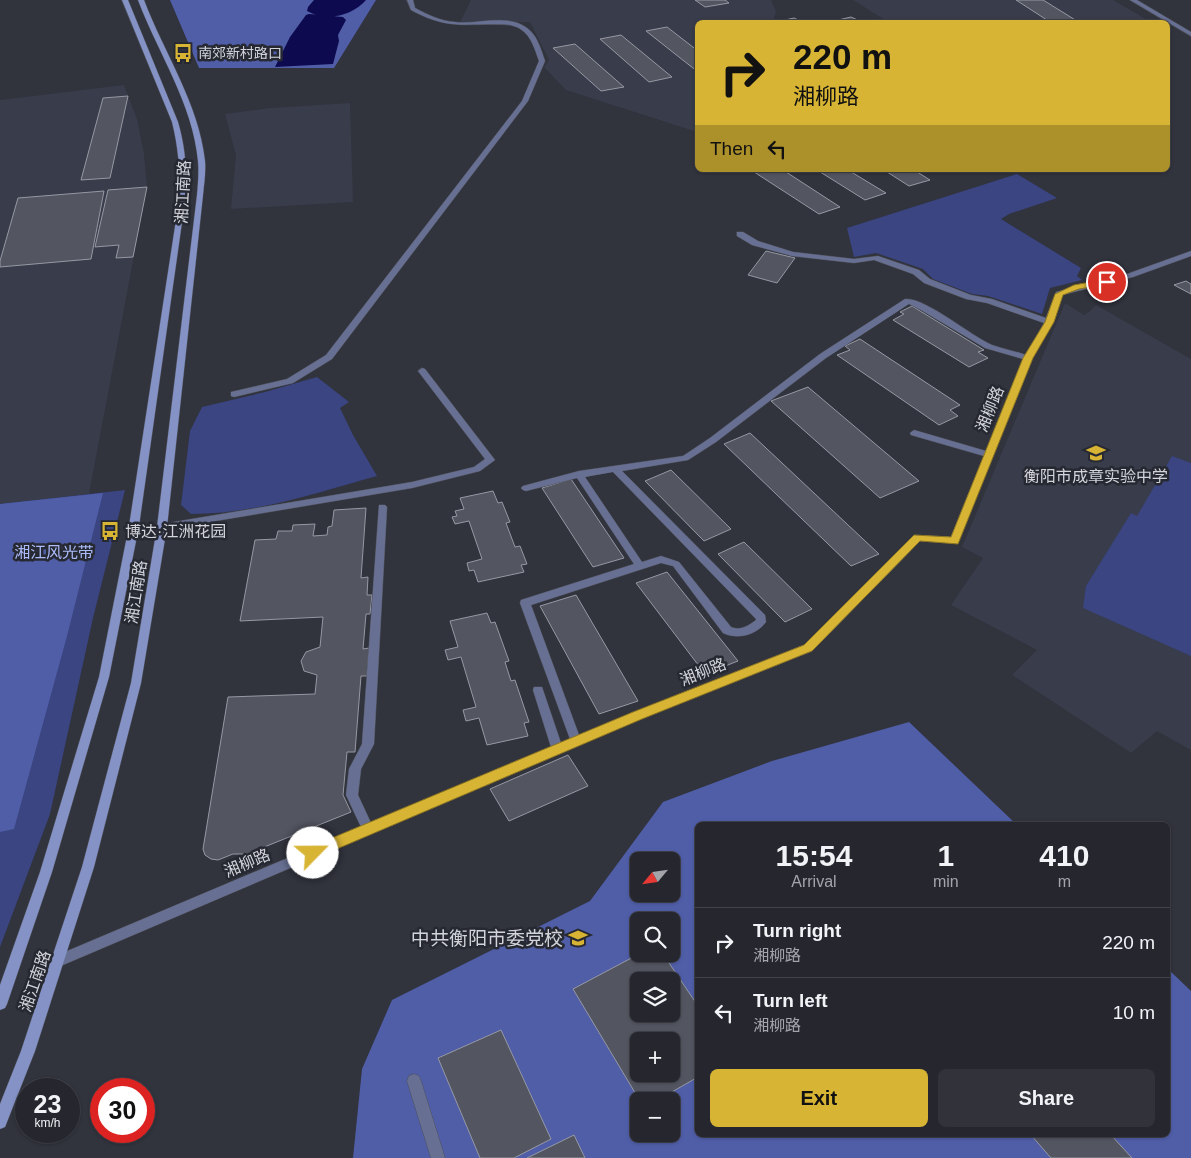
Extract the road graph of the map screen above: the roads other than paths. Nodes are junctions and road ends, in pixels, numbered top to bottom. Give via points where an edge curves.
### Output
1 (125, 0) edge
2 (141, 0) edge
3 (410, 0) edge
4 (1133, 0) edge
5 (1167, 20) edge
6 (1170, 22) edge
7 (1191, 34) edge
8 (740, 234) dead end
9 (1191, 253) edge
10 (1049, 322) junction
11 (1028, 358) junction
12 (422, 371) dead end
13 (234, 394) dead end
14 (914, 433) dead end
15 (989, 455) junction
16 (615, 468) junction
17 (579, 474) junction
18 (526, 488) dead end
19 (382, 507) dead end
20 (162, 527) junction
21 (640, 566) junction
22 (538, 690) dead end
23 (562, 704) junction
24 (544, 708) junction
25 (576, 741) junction
26 (557, 749) junction
27 (368, 830) junction
28 (58, 961) junction
29 (0, 1004) edge
30 (414, 1081) dead end
31 (0, 1122) edge
32 (438, 1158) edge

1 - 29 main road, 湘江南路 via 175,124 184,162 183,194 134,526 104,676 46,872
2 - 20 main road, 湘江南路 via 194,121 202,158
3 - 13 street via 413,9 430,19 457,24 504,23 523,27 533,38 542,61 528,93 497,139 329,357 290,381
4 - 5 street
6 - 7 street
8 - 10 street via 755,243 792,254 854,262 875,258 916,272 927,281 952,291
9 - 10 street, 湘柳路 via 1156,268 1059,294
10 - 11 street, 湘柳路
11 - 15 street, 湘柳路
11 - 16 street via 988,346 908,301 823,356 685,458
12 - 20 street via 490,460 477,469 403,487
14 - 15 street
15 - 25 street, 湘柳路 via 954,541 918,537 808,648
16 - 17 street
16 - 21 street via 761,618 761,622 733,634 676,564 661,559
17 - 18 street
17 - 21 street
19 - 27 street via 368,744 355,769 352,796
20 - 28 main road, 湘江南路 via 136,684 88,867
21 - 23 street via 525,603
22 - 24 street
23 - 24 street
23 - 25 street
24 - 26 street
25 - 26 street, 湘柳路
26 - 27 street, 湘柳路
27 - 28 street, 湘柳路
28 - 31 main road, 湘江南路
30 - 32 street

